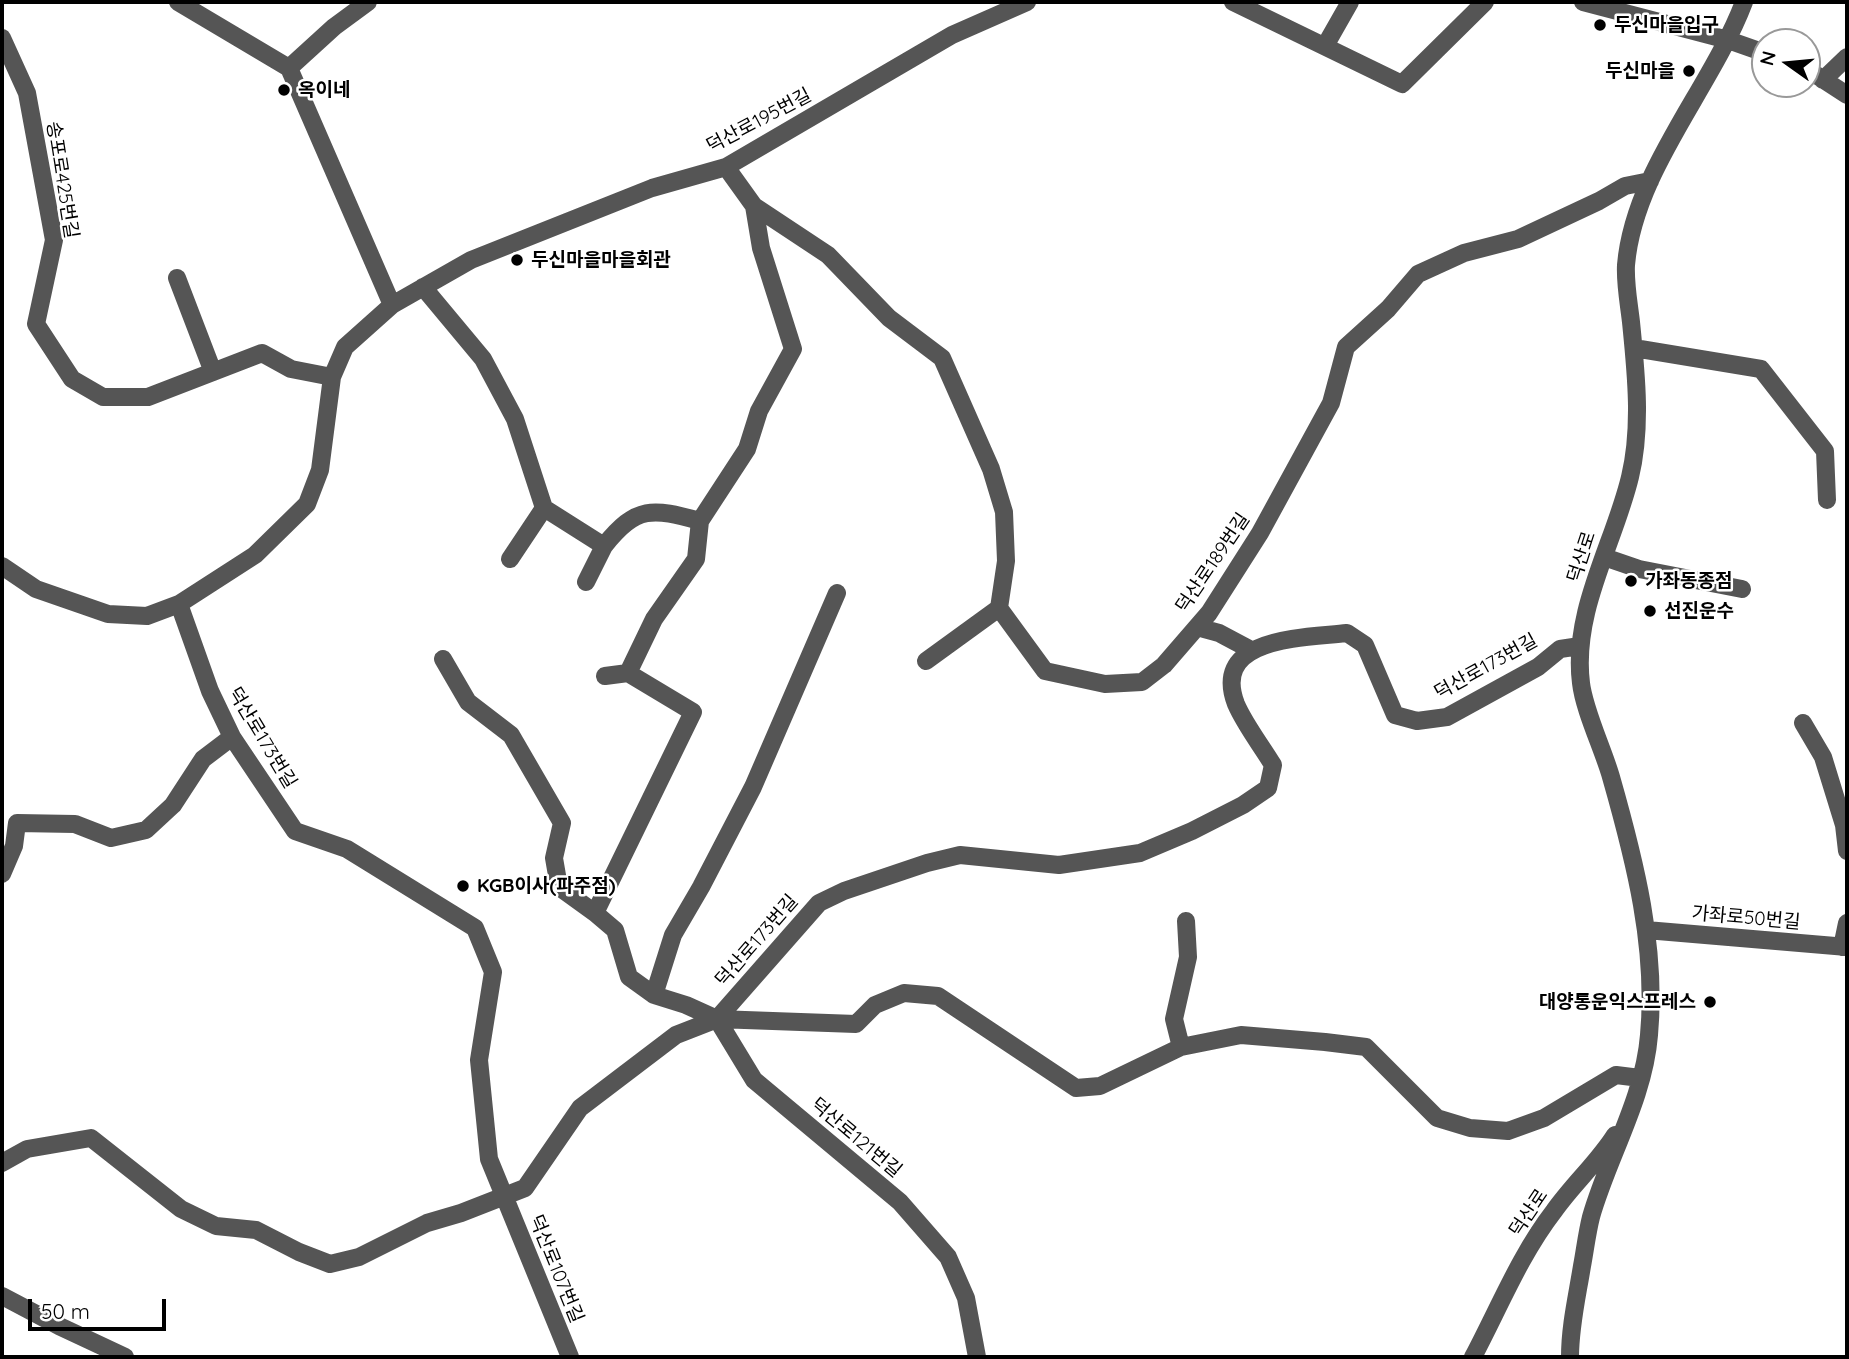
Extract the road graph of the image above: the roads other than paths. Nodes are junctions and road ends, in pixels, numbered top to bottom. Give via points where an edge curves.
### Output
1 (178, 2) edge
2 (368, 2) edge
3 (1027, 2) edge
4 (1233, 2) edge
5 (1350, 2) edge
6 (1485, 2) edge
7 (1583, 2) edge
8 (1744, 2) edge
9 (2, 38) edge
10 (1728, 40) junction
11 (1325, 46) junction
12 (1751, 48) edge
13 (1847, 57) edge
14 (289, 68) junction
15 (1823, 80) joint
16 (1847, 95) edge
17 (726, 167) junction
18 (1650, 181) junction
19 (754, 206) junction
20 (177, 278) dead end
21 (423, 287) junction
22 (392, 305) junction
23 (1634, 348) junction
24 (213, 372) junction
25 (332, 377) junction
26 (1827, 500) dead end
27 (544, 508) junction
28 (700, 521) junction
29 (604, 546) junction
30 (1604, 557) junction
31 (510, 559) dead end
32 (2, 566) edge
33 (586, 582) dead end
34 (1742, 589) dead end
35 (837, 593) dead end
36 (179, 604) junction
37 (999, 608) junction
38 (1197, 627) junction
39 (1580, 646) junction
40 (1251, 650) junction
41 (443, 659) dead end
42 (926, 661) dead end
43 (628, 673) junction
44 (605, 676) dead end
45 (1803, 723) dead end
46 (232, 737) junction
47 (1847, 851) edge
48 (2, 874) edge
49 (595, 913) junction
50 (1186, 921) dead end
51 (1847, 923) edge
52 (1646, 930) junction
53 (1845, 947) edge
54 (654, 995) junction
55 (717, 1019) junction
56 (1181, 1046) junction
57 (1640, 1078) junction
58 (1635, 1102) junction
59 (2, 1163) edge
60 (504, 1197) junction
61 (2, 1296) edge
62 (125, 1357) edge
63 (570, 1357) edge
64 (977, 1357) edge
65 (1472, 1357) edge
66 (1570, 1357) edge

1 - 14 street
2 - 14 street
3 - 17 street, 덕산로195번길 via 952,35
4 - 11 street
5 - 11 street
6 - 11 street via 1402,84
7 - 10 street
8 - 10 street, 덕산로
9 - 24 street, 송포로425번길 via 27,93 54,240 36,324 72,379 103,397 148,397
10 - 12 street
10 - 18 street, 덕산로
13 - 15 street
14 - 22 street
15 - 16 street
17 - 19 street
17 - 21 street, 덕산로195번길 via 652,188 471,260
18 - 23 street, 덕산로 via 1632,232 1626,268
18 - 38 street, 덕산로189번길 via 1625,186 1518,239 1464,253 1418,274 1346,347 1331,403 1260,533
19 - 28 street via 761,248 793,349 759,411 747,449
19 - 37 street via 828,255 889,318 942,358 991,469 1004,512 1006,561
20 - 24 street
21 - 22 street, 덕산로195번길
21 - 27 street via 483,359 515,419
22 - 25 street, 덕산로195번길 via 345,347
23 - 26 street via 1762,369 1825,451
23 - 30 street, 덕산로 via 1636,445 1630,479
24 - 25 street, 송포로425번길 via 262,353 291,369
25 - 36 street, 덕산로195번길 via 320,470 307,504 255,555
27 - 29 street
27 - 31 street
28 - 29 street via 644,512 621,525
28 - 43 street via 696,559 654,619
29 - 33 street
30 - 34 street via 1639,569
30 - 39 street, 덕산로
32 - 36 street, 덕산로195번길 via 36,589 108,614 147,616
35 - 54 street via 753,787 673,935
36 - 46 street, 덕산로173번길
37 - 38 street, 덕산로189번길 via 1045,671 1105,684 1142,682 1164,665
37 - 42 street
38 - 40 street
39 - 40 street, 덕산로173번길 via 1560,649 1538,667 1447,717 1417,721 1395,715 1365,645 1347,633 1272,642
39 - 52 street, 덕산로 via 1581,684 1611,777 1640,888
40 - 55 street, 덕산로173번길 via 1237,665 1232,680 1236,704 1273,765 1268,788 1192,831 1140,853 1059,865 960,855 844,891 819,902
41 - 49 street via 468,702 511,736 562,823 554,858 559,887
43 - 44 street
43 - 49 street via 693,712
45 - 47 street via 1823,757 1844,825
46 - 48 street via 203,759 173,805 146,830 111,838 75,824 17,823 14,846
46 - 60 street, 덕산로173번길 via 295,831 347,849 475,928 493,972 479,1060 489,1159
49 - 54 street via 615,930 629,977
50 - 56 street via 1188,957 1174,1019
51 - 53 street, 가좌로50번길
52 - 53 street, 가좌로50번길
52 - 57 street, 덕산로 via 1650,1037
54 - 55 street
55 - 56 street, 덕산로173번길 via 856,1024 875,1005 904,993 938,996 1076,1088 1100,1086
55 - 60 street via 676,1035 580,1108 525,1188
55 - 64 street, 덕산로121번길 via 754,1080 900,1202 947,1256 966,1298
56 - 57 street, 덕산로173번길 via 1241,1035 1366,1047 1437,1118 1470,1128 1508,1131 1544,1118 1616,1075
57 - 58 street, 덕산로
58 - 65 street, 덕산로 via 1607,1147 1553,1211
58 - 66 street, 덕산로 via 1592,1216 1570,1333
59 - 60 street via 27,1149 91,1138 181,1209 216,1226 256,1230 330,1264 359,1257 427,1223
60 - 63 street, 덕산로107번길
61 - 62 street

